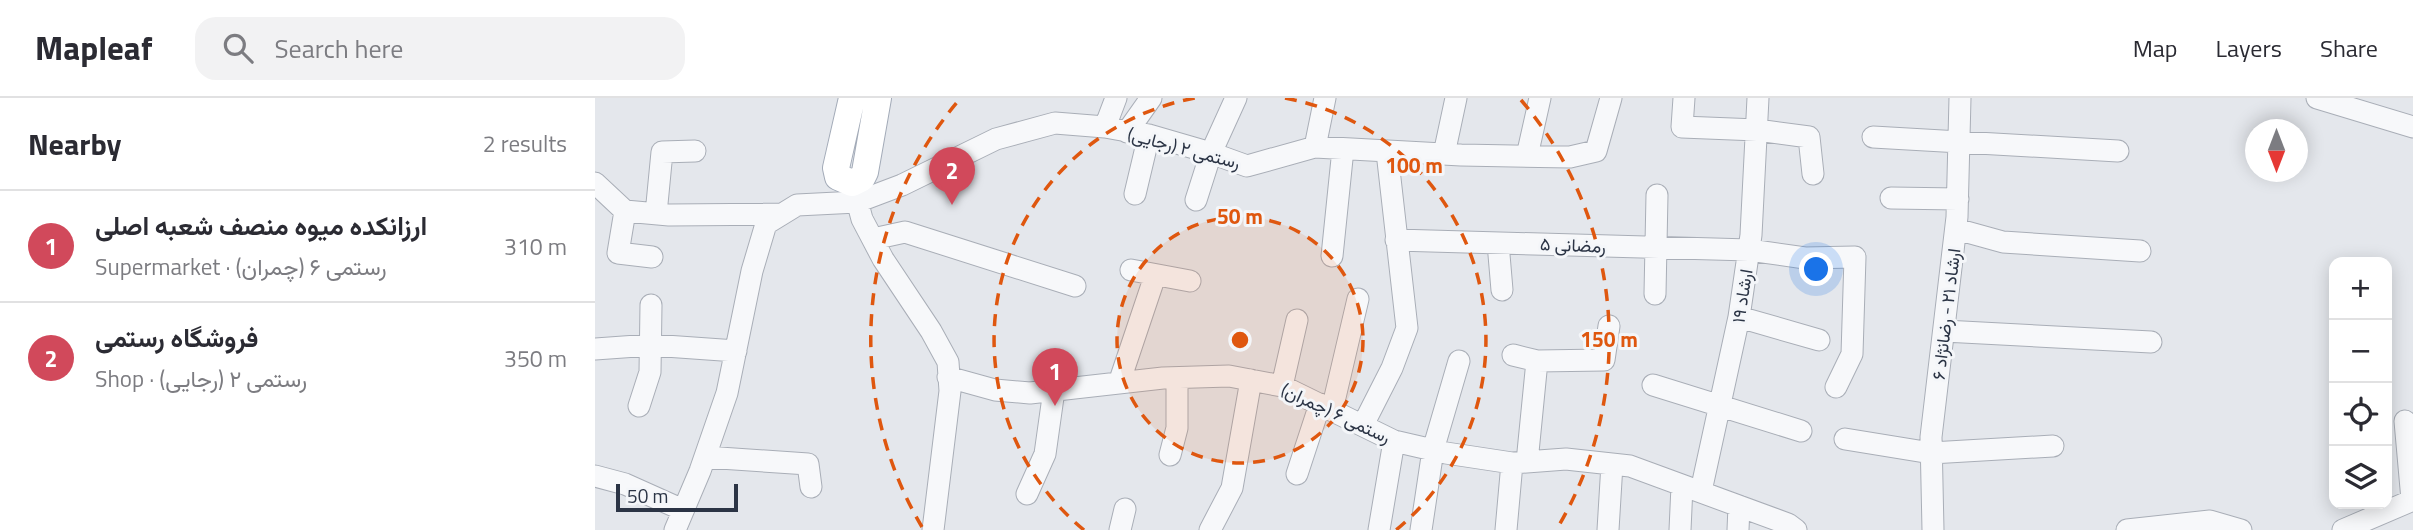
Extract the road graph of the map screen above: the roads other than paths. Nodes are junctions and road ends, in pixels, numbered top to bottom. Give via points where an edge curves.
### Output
1 (852, 98) edge
2 (878, 98) edge
3 (1115, 98) edge
4 (1151, 98) edge
5 (1236, 98) edge
6 (1325, 98) edge
7 (1456, 98) edge
8 (1540, 98) edge
9 (1611, 98) edge
10 (1684, 98) edge
11 (1758, 98) edge
12 (1960, 98) edge
13 (2317, 98) edge
14 (1105, 127) junction
15 (2413, 127) edge
16 (1757, 130) junction
17 (1127, 132) junction
18 (1149, 135) junction
19 (1873, 137) dead end
20 (1959, 141) junction
21 (1315, 147) junction
22 (1343, 149) junction
23 (695, 151) dead end
24 (2118, 151) dead end
25 (1387, 152) junction
26 (1211, 153) junction
27 (1444, 155) junction
28 (1527, 156) junction
29 (1813, 174) dead end
30 (595, 183) edge
31 (855, 193) junction
32 (1135, 194) dead end
33 (1657, 195) dead end
34 (1891, 198) dead end
35 (1958, 199) junction
36 (1196, 200) dead end
37 (625, 211) junction
38 (656, 214) junction
39 (782, 214) junction
40 (1956, 229) junction
41 (873, 239) junction
42 (1396, 240) junction
43 (1498, 243) junction
44 (1657, 247) junction
45 (1749, 250) junction
46 (2140, 251) dead end
47 (1332, 256) dead end
48 (652, 257) dead end
49 (1131, 270) dead end
50 (1156, 276) junction
51 (1190, 281) dead end
52 (1075, 286) dead end
53 (1501, 290) dead end
54 (1655, 293) dead end
55 (1358, 299) dead end
56 (651, 305) dead end
57 (1739, 317) junction
58 (1297, 320) dead end
59 (1609, 326) dead end
60 (1944, 331) junction
61 (1819, 340) dead end
62 (2151, 342) dead end
63 (651, 345) junction
64 (595, 348) edge
65 (736, 351) junction
66 (1513, 355) dead end
67 (1459, 361) dead end
68 (1537, 361) junction
69 (949, 377) junction
70 (1177, 378) junction
71 (1251, 380) junction
72 (1119, 383) junction
73 (1653, 385) dead end
74 (1282, 386) junction
75 (1836, 387) dead end
76 (1054, 390) junction
77 (639, 406) dead end
78 (1719, 406) junction
79 (1326, 407) junction
80 (2405, 421) dead end
81 (1363, 425) junction
82 (1801, 431) dead end
83 (1845, 439) dead end
84 (1394, 441) junction
85 (2053, 446) dead end
86 (1433, 450) junction
87 (1931, 453) junction
88 (1170, 455) dead end
89 (705, 457) junction
90 (1520, 463) junction
91 (1612, 464) junction
92 (1297, 474) dead end
93 (595, 476) edge
94 (811, 487) dead end
95 (1692, 488) junction
96 (1027, 494) dead end
97 (2413, 500) edge
98 (1739, 506) junction
99 (679, 520) edge
100 (933, 530) edge
101 (1210, 530) edge
102 (1379, 530) edge
103 (1421, 530) edge
104 (1506, 530) edge
105 (1608, 530) edge
106 (1680, 530) edge
107 (1738, 530) edge
108 (1796, 530) edge
109 (1933, 530) edge
110 (2127, 530) edge
111 (2241, 530) edge
112 (2343, 530) edge

1 - 31 main road via 837,168 838,177
2 - 31 main road via 865,172
3 - 14 street
4 - 17 street
5 - 26 street
6 - 21 street
7 - 27 street
8 - 28 street
9 - 28 street, رستمی ۲ (رجایی) via 1596,151 1570,157
10 - 16 street via 1682,127
11 - 16 street, ارشاد ۱۹
12 - 20 street, ارشاد ۲۱ - رضانژاد ۶
13 - 15 street
14 - 17 street, رستمی ۲ (رجایی)
14 - 31 street, رستمی ۲ (رجایی) via 1055,122 996,139 902,185
16 - 29 street via 1809,137
16 - 45 street, ارشاد ۱۹
17 - 18 street, رستمی ۲ (رجایی)
18 - 26 street, رستمی ۲ (رجایی)
18 - 32 street
19 - 20 street
20 - 24 street
20 - 35 street, ارشاد ۲۱ - رضانژاد ۶
21 - 22 street, رستمی ۲ (رجایی)
21 - 26 street, رستمی ۲ (رجایی) via 1247,166
22 - 25 street, رستمی ۲ (رجایی)
22 - 47 street
23 - 38 street via 662,152
25 - 27 street, رستمی ۲ (رجایی)
25 - 42 street
26 - 36 street
27 - 28 street, رستمی ۲ (رجایی)
30 - 37 street
31 - 39 street, رستمی ۲ (رجایی) via 797,205
31 - 41 street
33 - 44 street
34 - 35 street
35 - 40 street, ارشاد ۲۱ - رضانژاد ۶
37 - 38 street, رستمی ۲ (رجایی)
37 - 48 street via 618,253
38 - 39 street, رستمی ۲ (رجایی)
39 - 65 street via 766,224
40 - 46 street via 2004,242
40 - 60 street, ارشاد ۲۱ - رضانژاد ۶
41 - 52 street via 905,232
41 - 69 street via 937,342 948,362
42 - 43 street, رمضانی ۵
42 - 81 street via 1407,328
43 - 44 street, رمضانی ۵
43 - 53 street
44 - 45 street, رمضانی ۵
44 - 54 street
45 - 57 street, ارشاد ۱۹
45 - 75 street, رمضانی ۵ via 1805,258 1855,257 1852,354
49 - 50 street
50 - 51 street
50 - 72 street
55 - 79 street
56 - 63 street
57 - 61 street
57 - 78 street, ارشاد ۱۹
58 - 74 street
59 - 68 street via 1604,360
60 - 62 street
60 - 87 street, ارشاد ۲۱ - رضانژاد ۶
63 - 64 street
63 - 65 street
63 - 77 street via 650,372
65 - 89 street
66 - 68 street
67 - 86 street
68 - 90 street
69 - 76 street, رستمی ۶ (چمران) via 995,390
69 - 100 street
70 - 71 street, رستمی ۶ (چمران)
70 - 72 street, رستمی ۶ (چمران)
70 - 88 street via 1177,428
71 - 74 street, رستمی ۶ (چمران)
71 - 101 street via 1231,488
72 - 76 street, رستمی ۶ (چمران)
73 - 78 street
74 - 79 street, رستمی ۶ (چمران)
76 - 96 street via 1045,454
78 - 82 street
78 - 95 street, ارشاد ۱۹
79 - 81 street, رستمی ۶ (چمران)
79 - 92 street
80 - 97 street
81 - 84 street, رستمی ۶ (چمران)
83 - 87 street
84 - 86 street, رستمی ۶ (چمران)
84 - 102 street
85 - 87 street
86 - 90 street, رستمی ۶ (چمران)
86 - 103 street
87 - 109 street, ارشاد ۲۱ - رضانژاد ۶
89 - 94 street via 808,464
89 - 99 street
90 - 91 street, رستمی ۶ (چمران) via 1566,459
90 - 104 street
91 - 95 street, رستمی ۶ (چمران)
91 - 105 street
93 - 99 street via 625,484
95 - 98 street, رستمی ۶ (چمران)
95 - 106 street, ارشاد ۱۹
97 - 112 street
98 - 107 street
98 - 108 street, رستمی ۶ (چمران)
110 - 111 street via 2210,521

